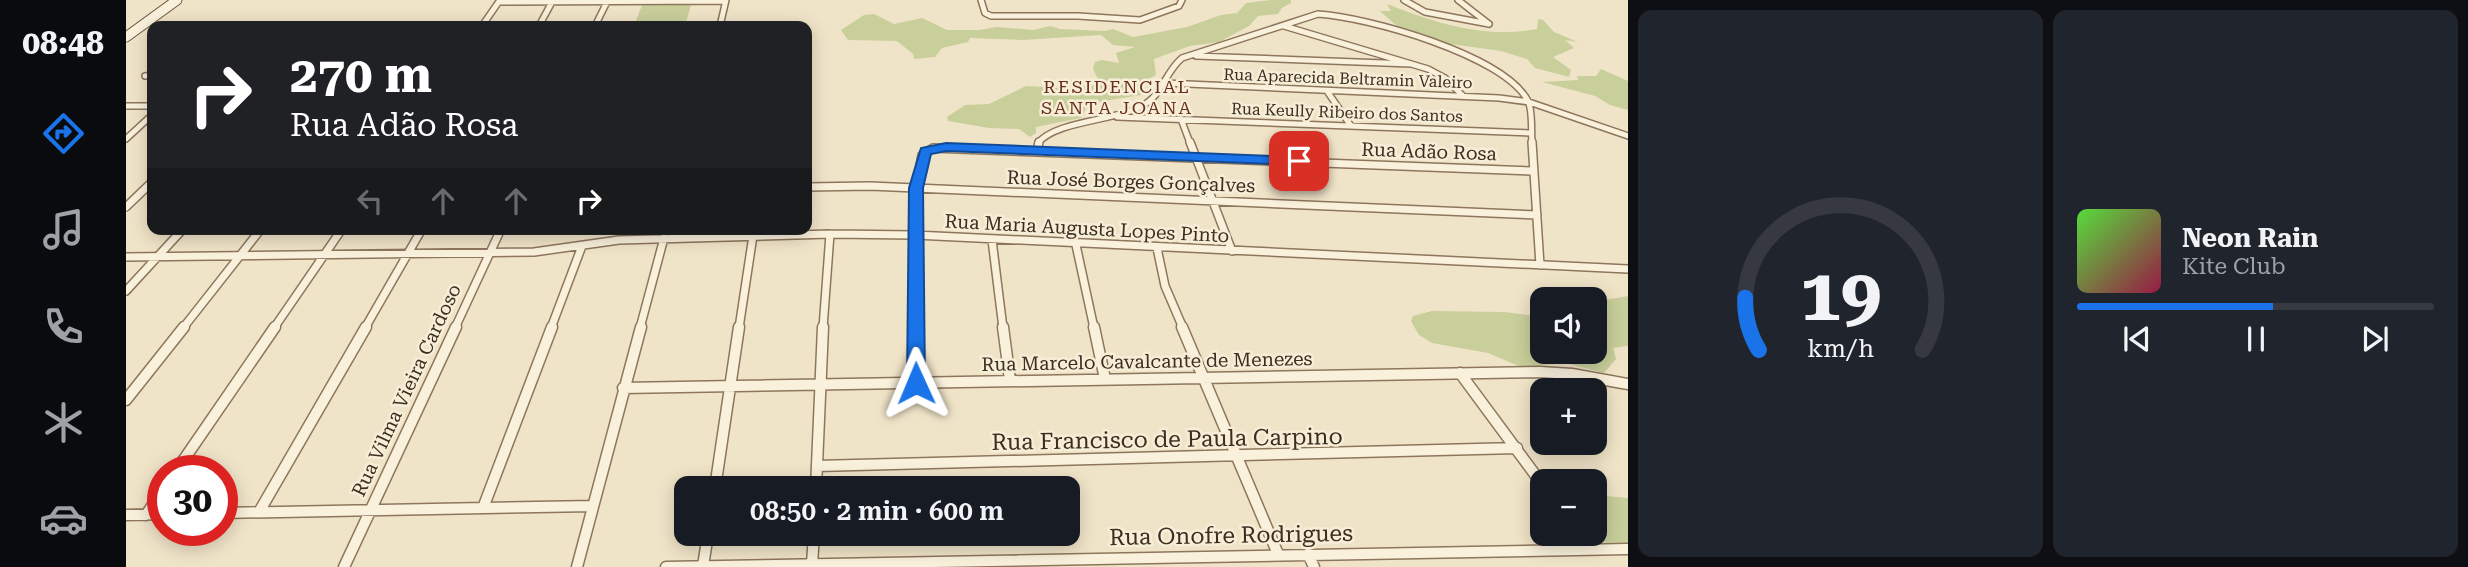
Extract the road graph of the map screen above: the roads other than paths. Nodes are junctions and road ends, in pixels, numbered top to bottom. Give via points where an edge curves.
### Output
1 (177, 0) edge
2 (725, 0) edge
3 (981, 0) edge
4 (1182, 0) edge
5 (1458, 0) edge
6 (499, 1) edge
7 (607, 1) edge
8 (552, 2) edge
9 (1407, 2) edge
10 (148, 21) edge
11 (485, 21) edge
12 (541, 21) edge
13 (597, 21) edge
14 (721, 21) edge
15 (147, 22) edge
16 (1284, 26) junction
17 (126, 37) edge
18 (1221, 47) junction
19 (1369, 52) junction
20 (1186, 56) junction
21 (1232, 57) junction
22 (1372, 63) junction
23 (1411, 64) junction
24 (1165, 83) junction
25 (1327, 91) junction
26 (1463, 96) junction
27 (1529, 103) junction
28 (1144, 105) junction
29 (126, 106) edge
30 (147, 106) edge
31 (1109, 116) junction
32 (1163, 118) junction
33 (1181, 119) junction
34 (147, 120) edge
35 (1351, 126) junction
36 (1530, 133) junction
37 (1628, 136) edge
38 (126, 139) edge
39 (1037, 150) junction
40 (1195, 157) junction
41 (1532, 172) junction
42 (147, 186) edge
43 (812, 187) edge
44 (916, 188) junction
45 (1212, 200) junction
46 (126, 208) edge
47 (1537, 215) junction
48 (812, 234) edge
49 (830, 234) junction
50 (178, 235) edge
51 (256, 235) edge
52 (338, 235) edge
53 (418, 235) edge
54 (498, 235) edge
55 (709, 235) edge
56 (754, 235) edge
57 (915, 235) junction
58 (664, 238) junction
59 (992, 240) junction
60 (1076, 245) junction
61 (582, 246) junction
62 (1157, 248) junction
63 (490, 251) junction
64 (1232, 251) junction
65 (408, 253) junction
66 (240, 256) junction
67 (324, 256) junction
68 (126, 257) edge
69 (158, 257) junction
70 (1540, 265) junction
71 (1628, 269) edge
72 (126, 291) edge
73 (1460, 373) junction
74 (1204, 378) junction
75 (1105, 379) junction
76 (1010, 380) junction
77 (916, 383) junction
78 (819, 384) junction
79 (1628, 384) edge
80 (731, 386) junction
81 (623, 388) junction
82 (126, 400) edge
83 (1517, 448) junction
84 (187, 455) edge
85 (1238, 457) junction
86 (817, 466) junction
87 (1532, 469) edge
88 (717, 476) edge
89 (817, 476) edge
90 (593, 506) junction
91 (483, 508) junction
92 (370, 510) junction
93 (147, 512) edge
94 (259, 512) junction
95 (238, 513) edge
96 (126, 515) edge
97 (145, 515) joint
98 (706, 546) edge
99 (813, 546) edge
100 (1586, 546) edge
101 (1588, 549) junction
102 (1628, 549) edge
103 (1278, 554) junction
104 (1308, 554) junction
105 (812, 564) junction
106 (969, 564) edge
107 (703, 566) edge
108 (724, 566) edge
109 (344, 567) edge
110 (577, 567) edge
111 (666, 567) edge
112 (1314, 567) edge

1 - 10 street
2 - 7 street
2 - 14 street
3 - 4 street via 991,16 1140,20 1179,6
5 - 9 street via 1489,24 1425,12
6 - 8 street
6 - 11 street
7 - 8 street
7 - 13 street
8 - 12 street
15 - 17 street
16 - 18 street
16 - 19 street
16 - 27 street via 1324,14 1438,46 1500,73
18 - 20 street
18 - 21 street
19 - 22 street
19 - 23 street
20 - 21 street
20 - 24 street via 1171,65
21 - 22 street
22 - 23 street
23 - 26 street via 1437,74
24 - 25 street, Rua Aparecida Beltramin Valeiro
24 - 28 street
25 - 26 street, Rua Aparecida Beltramin Valeiro
25 - 35 street
26 - 27 street, Rua Aparecida Beltramin Valeiro
27 - 36 street
27 - 37 street, Rua Aparecida Beltramin Valeiro
28 - 31 street
28 - 32 street via 1151,115
29 - 30 street
31 - 32 street, Rua Keully Ribeiro dos Santos
31 - 39 street via 1044,136
32 - 33 street, Rua Keully Ribeiro dos Santos
33 - 35 street, Rua Keully Ribeiro dos Santos
33 - 40 street
34 - 38 street
35 - 36 street, Rua Keully Ribeiro dos Santos
36 - 41 street
39 - 40 street, Rua Adão Rosa
39 - 44 street, Rua Adão Rosa via 946,147 925,151
40 - 41 street, Rua Adão Rosa
40 - 45 street
41 - 47 street
42 - 46 street
43 - 44 street, Rua José Borges Gonçalves
44 - 45 street, Rua José Borges Gonçalves
44 - 57 street
45 - 47 street, Rua José Borges Gonçalves
45 - 64 street
47 - 70 street
48 - 49 street, Rua Maria Augusta Lopes Pinto
49 - 57 street, Rua Maria Augusta Lopes Pinto
49 - 78 street
50 - 69 street
51 - 66 street
52 - 67 street
53 - 65 street
54 - 63 street, Rua Vilma Vieira Cardoso
55 - 58 street, Rua Maria Augusta Lopes Pinto
56 - 80 street
57 - 59 street, Rua Maria Augusta Lopes Pinto
57 - 77 street
58 - 61 street, Rua Maria Augusta Lopes Pinto
58 - 81 street
59 - 60 street, Rua Maria Augusta Lopes Pinto
59 - 76 street
60 - 62 street, Rua Maria Augusta Lopes Pinto
60 - 75 street
61 - 63 street, Rua Maria Augusta Lopes Pinto via 555,251
61 - 91 street
62 - 64 street, Rua Maria Augusta Lopes Pinto
62 - 74 street via 1165,286
63 - 65 street, Rua Maria Augusta Lopes Pinto
63 - 92 street, Rua Vilma Vieira Cardoso
64 - 70 street, Rua Maria Augusta Lopes Pinto
65 - 67 street, Rua Maria Augusta Lopes Pinto
65 - 94 street
66 - 67 street, Rua Maria Augusta Lopes Pinto
66 - 69 street, Rua Maria Augusta Lopes Pinto
66 - 82 street
67 - 84 street
68 - 69 street, Rua Maria Augusta Lopes Pinto
69 - 72 street
70 - 71 street, Rua Maria Augusta Lopes Pinto
73 - 74 street, Rua Marcelo Cavalcante de Menezes
73 - 79 street, Rua Marcelo Cavalcante de Menezes via 1572,374
73 - 83 street
74 - 75 street, Rua Marcelo Cavalcante de Menezes
74 - 85 street
75 - 76 street, Rua Marcelo Cavalcante de Menezes
76 - 77 street, Rua Marcelo Cavalcante de Menezes
77 - 78 street, Rua Marcelo Cavalcante de Menezes
78 - 80 street, Rua Marcelo Cavalcante de Menezes
78 - 86 street
80 - 81 street, Rua Marcelo Cavalcante de Menezes
80 - 88 street
81 - 90 street
83 - 85 street, Rua Francisco de Paula Carpino
83 - 87 street
85 - 86 street, Rua Francisco de Paula Carpino
85 - 103 street
86 - 89 street
90 - 91 street
90 - 110 street
91 - 92 street
92 - 94 street
92 - 109 street, Rua Vilma Vieira Cardoso
93 - 97 street
94 - 95 street
96 - 97 street
98 - 107 street
99 - 105 street
100 - 101 street
101 - 102 street, Rua Onofre Rodrigues
101 - 104 street, Rua Onofre Rodrigues
103 - 104 street, Rua Onofre Rodrigues
103 - 106 street, Rua Onofre Rodrigues
104 - 112 street
105 - 106 street, Rua Onofre Rodrigues
105 - 108 street, Rua Onofre Rodrigues
107 - 108 street, Rua Onofre Rodrigues
107 - 111 street, Rua Onofre Rodrigues

